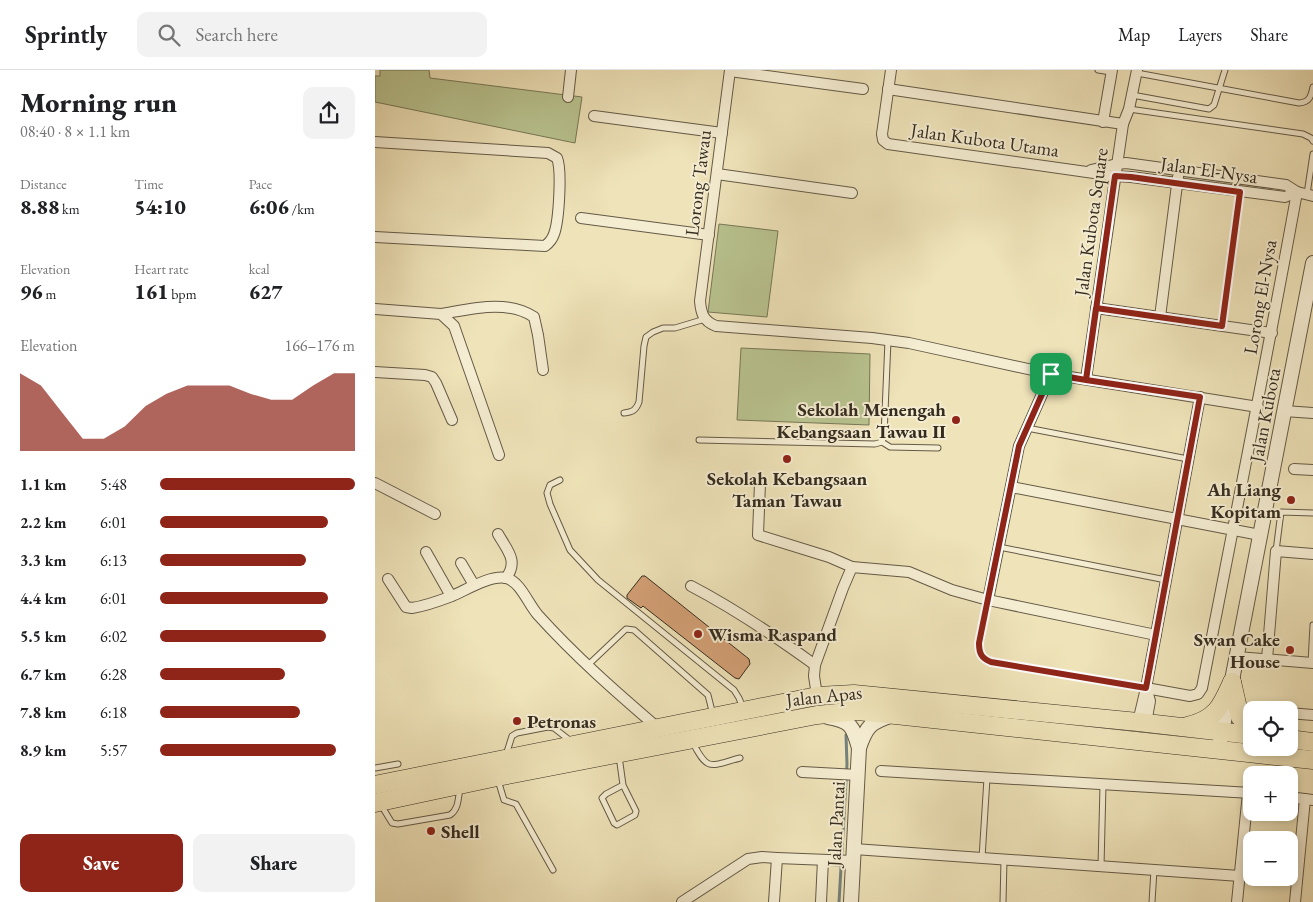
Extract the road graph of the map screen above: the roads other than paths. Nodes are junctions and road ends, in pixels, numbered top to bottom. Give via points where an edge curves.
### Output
1 (571, 70) edge
2 (891, 70) edge
3 (1098, 70) edge
4 (1225, 70) edge
5 (730, 71) edge
6 (1111, 71) edge
7 (1136, 71) edge
8 (1313, 87) edge
9 (1219, 88) junction
10 (863, 89) dead end
11 (889, 89) junction
12 (1132, 95) junction
13 (568, 98) dead end
14 (1129, 109) junction
15 (594, 116) dead end
16 (1103, 122) junction
17 (1123, 124) junction
18 (722, 132) junction
19 (1313, 141) edge
20 (375, 142) edge
21 (1313, 154) edge
22 (1117, 164) junction
23 (1179, 171) junction
24 (1083, 172) junction
25 (717, 174) junction
26 (1115, 176) junction
27 (1178, 183) junction
28 (1240, 192) junction
29 (852, 193) dead end
30 (1306, 194) edge
31 (581, 218) dead end
32 (709, 235) junction
33 (375, 237) edge
34 (1313, 263) edge
35 (1310, 296) edge
36 (1096, 308) junction
37 (375, 309) edge
38 (441, 314) junction
39 (1160, 317) junction
40 (705, 320) junction
41 (1222, 326) junction
42 (1272, 333) junction
43 (888, 340) junction
44 (543, 370) dead end
45 (375, 372) edge
46 (1051, 374) junction
47 (1086, 380) junction
48 (1200, 397) junction
49 (1258, 407) junction
50 (1285, 410) junction
51 (624, 413) dead end
52 (1313, 413) edge
53 (452, 420) dead end
54 (1026, 428) junction
55 (699, 440) dead end
56 (882, 442) junction
57 (938, 448) dead end
58 (499, 455) dead end
59 (1189, 459) junction
60 (1294, 469) dead end
61 (1313, 470) edge
62 (560, 480) dead end
63 (375, 483) edge
64 (759, 483) dead end
65 (1011, 487) junction
66 (1313, 513) edge
67 (435, 514) dead end
68 (1178, 519) junction
69 (1232, 530) junction
70 (498, 534) dead end
71 (1258, 535) junction
72 (999, 547) junction
73 (1276, 551) junction
74 (426, 552) dead end
75 (1313, 554) edge
76 (461, 563) dead end
77 (852, 567) junction
78 (506, 578) junction
79 (388, 579) dead end
80 (1166, 580) junction
81 (474, 585) junction
82 (691, 586) dead end
83 (451, 596) junction
84 (988, 600) junction
85 (1313, 625) edge
86 (1156, 635) junction
87 (1237, 657) junction
88 (1267, 659) junction
89 (1312, 663) edge
90 (815, 665) junction
91 (587, 666) junction
92 (1232, 682) junction
93 (1146, 688) junction
94 (817, 696) junction
95 (1243, 705) edge
96 (744, 711) junction
97 (1053, 713) junction
98 (895, 714) junction
99 (1298, 714) edge
100 (817, 715) junction
101 (1313, 715) edge
102 (713, 718) junction
103 (1142, 722) junction
104 (658, 728) junction
105 (1181, 728) junction
106 (1222, 732) junction
107 (1243, 735) edge
108 (691, 739) junction
109 (1298, 740) edge
110 (1136, 741) junction
111 (1313, 742) edge
112 (859, 748) junction
113 (1219, 750) junction
114 (619, 754) junction
115 (739, 758) dead end
116 (1313, 760) edge
117 (398, 764) dead end
118 (375, 768) edge
119 (1313, 769) edge
120 (881, 771) dead end
121 (802, 772) dead end
122 (854, 775) junction
123 (497, 777) junction
124 (987, 778) junction
125 (623, 784) junction
126 (375, 785) edge
127 (460, 785) junction
128 (1103, 785) junction
129 (1243, 793) edge
130 (1309, 799) edge
131 (377, 803) edge
132 (1247, 821) edge
133 (852, 857) junction
134 (777, 858) junction
135 (982, 858) junction
136 (827, 860) junction
137 (1004, 860) junction
138 (1101, 866) junction
139 (553, 870) dead end
140 (1154, 870) junction
141 (1240, 876) junction
142 (682, 902) edge
143 (774, 902) edge
144 (821, 902) edge
145 (851, 902) edge
146 (1003, 902) edge
147 (1153, 902) edge
148 (1237, 902) edge
149 (1295, 902) edge

1 - 13 street
2 - 11 street
3 - 6 lane
4 - 9 lane
5 - 10 street
5 - 18 street, Lorong Tawau
6 - 16 street
7 - 9 lane
7 - 12 street, Jalan Kubota Square
8 - 9 lane via 1309,100 1299,103
9 - 12 lane via 1214,106 1209,109
11 - 16 street
11 - 24 street, Jalan Kubota Utama via 882,134 887,144
12 - 14 street, Jalan Kubota Square
14 - 17 street, Jalan Kubota Square
14 - 19 lane via 1303,134
15 - 18 street
16 - 17 street
17 - 22 street, Jalan Kubota Square
18 - 25 street, Lorong Tawau
20 - 33 street via 548,153 557,158 559,169 555,231 545,246
21 - 30 lane
22 - 23 street, Jalan El-Nysa
22 - 24 street, Jalan Kubota Utama
22 - 26 street, Jalan Kubota Square
23 - 27 street
23 - 30 street, Jalan El-Nysa via 1286,185
24 - 26 street, Jalan Kubota Utama
25 - 29 street
25 - 32 street, Lorong Tawau
26 - 27 street, Jalan El-Nysa
26 - 36 street, Jalan Kubota Square
27 - 28 street, Jalan El-Nysa
27 - 39 street
28 - 30 street, Jalan El-Nysa via 1285,197
28 - 41 lane
30 - 42 street, Lorong El-Nysa
31 - 32 street
32 - 40 street, Lorong Tawau via 701,300
34 - 35 street, Jalan Kubota
35 - 50 street, Jalan Kubota
36 - 39 street
36 - 47 street, Jalan Kubota Square
37 - 38 street
38 - 44 street via 496,306 526,312 534,317
38 - 58 street via 454,326
39 - 41 street
40 - 43 street via 716,326
40 - 51 lane via 663,328 646,337 639,402 633,412
41 - 42 street
42 - 49 street, Lorong El-Nysa
43 - 46 street
43 - 56 lane
45 - 53 street via 432,377
46 - 47 street
46 - 54 street
47 - 48 street
48 - 49 street
48 - 59 street
49 - 69 street, Lorong El-Nysa
50 - 52 street
50 - 71 street, Jalan Kubota
54 - 59 lane
54 - 65 street
55 - 56 lane
56 - 57 lane via 890,447
59 - 68 street
60 - 61 street
62 - 96 lane via 550,485 547,493 570,550 598,580 734,690
63 - 67 street
64 - 77 street via 758,535
65 - 68 street
65 - 72 street
66 - 73 lane via 1281,512
68 - 69 street
68 - 80 street
69 - 71 street
69 - 93 street, Lorong El-Nysa via 1201,692 1190,696
70 - 78 street via 512,559
71 - 87 street, Jalan Kubota
72 - 80 lane
72 - 84 street
73 - 75 street
73 - 88 street
74 - 83 street
76 - 81 street
77 - 84 street via 909,572 951,590
77 - 90 street
78 - 81 street
78 - 91 street via 515,583 536,613
79 - 83 street via 406,607
80 - 86 street
81 - 83 street
82 - 90 street via 726,604
84 - 86 street
84 - 93 lane via 979,649 984,659
85 - 89 lane
86 - 93 street
87 - 88 street
87 - 92 street, Jalan Kubota
88 - 89 street
90 - 94 street
91 - 102 lane via 626,629 634,630 709,695
91 - 104 street
92 - 95 highway
92 - 105 highway via 1216,713 1203,722
92 - 106 street, Jalan Kubota
93 - 103 street
94 - 96 highway, Jalan Apas
94 - 97 highway, Jalan Apas via 892,696
96 - 102 highway, Jalan Apas
97 - 103 highway, Jalan Apas
97 - 110 highway via 1130,729 1137,734
98 - 100 highway, Jalan Apas via 858,711
98 - 110 highway, Jalan Apas
98 - 112 street via 871,724 865,730
99 - 101 street
100 - 108 highway, Jalan Apas
100 - 112 street via 838,718 853,727
102 - 104 highway, Jalan Apas
103 - 105 highway, Jalan Apas
104 - 126 highway, Jalan Apas
105 - 106 highway, Jalan Apas
106 - 107 highway, Jalan Apas
106 - 113 street, Jalan Kubota
108 - 114 highway, Jalan Apas
108 - 115 lane via 707,764
109 - 111 highway
110 - 113 highway, Jalan Apas
112 - 122 street, Jalan Pantai
113 - 116 highway, Jalan Apas
113 - 119 highway via 1228,762
114 - 123 highway, Jalan Apas
114 - 125 lane
117 - 118 lane
120 - 124 street
121 - 122 street
122 - 133 street, Jalan Pantai
123 - 127 highway, Jalan Apas
123 - 139 lane via 504,800 516,804
124 - 128 street
124 - 135 lane
125 - 125 lane via 602,798 617,825 635,815 636,811
127 - 131 highway, Jalan Apas
127 - 131 lane via 457,807 449,815 398,824 392,822
128 - 129 street
128 - 138 lane
130 - 149 street
132 - 141 street
133 - 135 street
133 - 136 street
133 - 145 street, Jalan Pantai
134 - 136 street
134 - 142 street via 748,859
134 - 143 street
135 - 137 street
136 - 144 street
137 - 138 street
137 - 146 lane
138 - 140 street
140 - 141 street
140 - 147 lane
141 - 148 street

